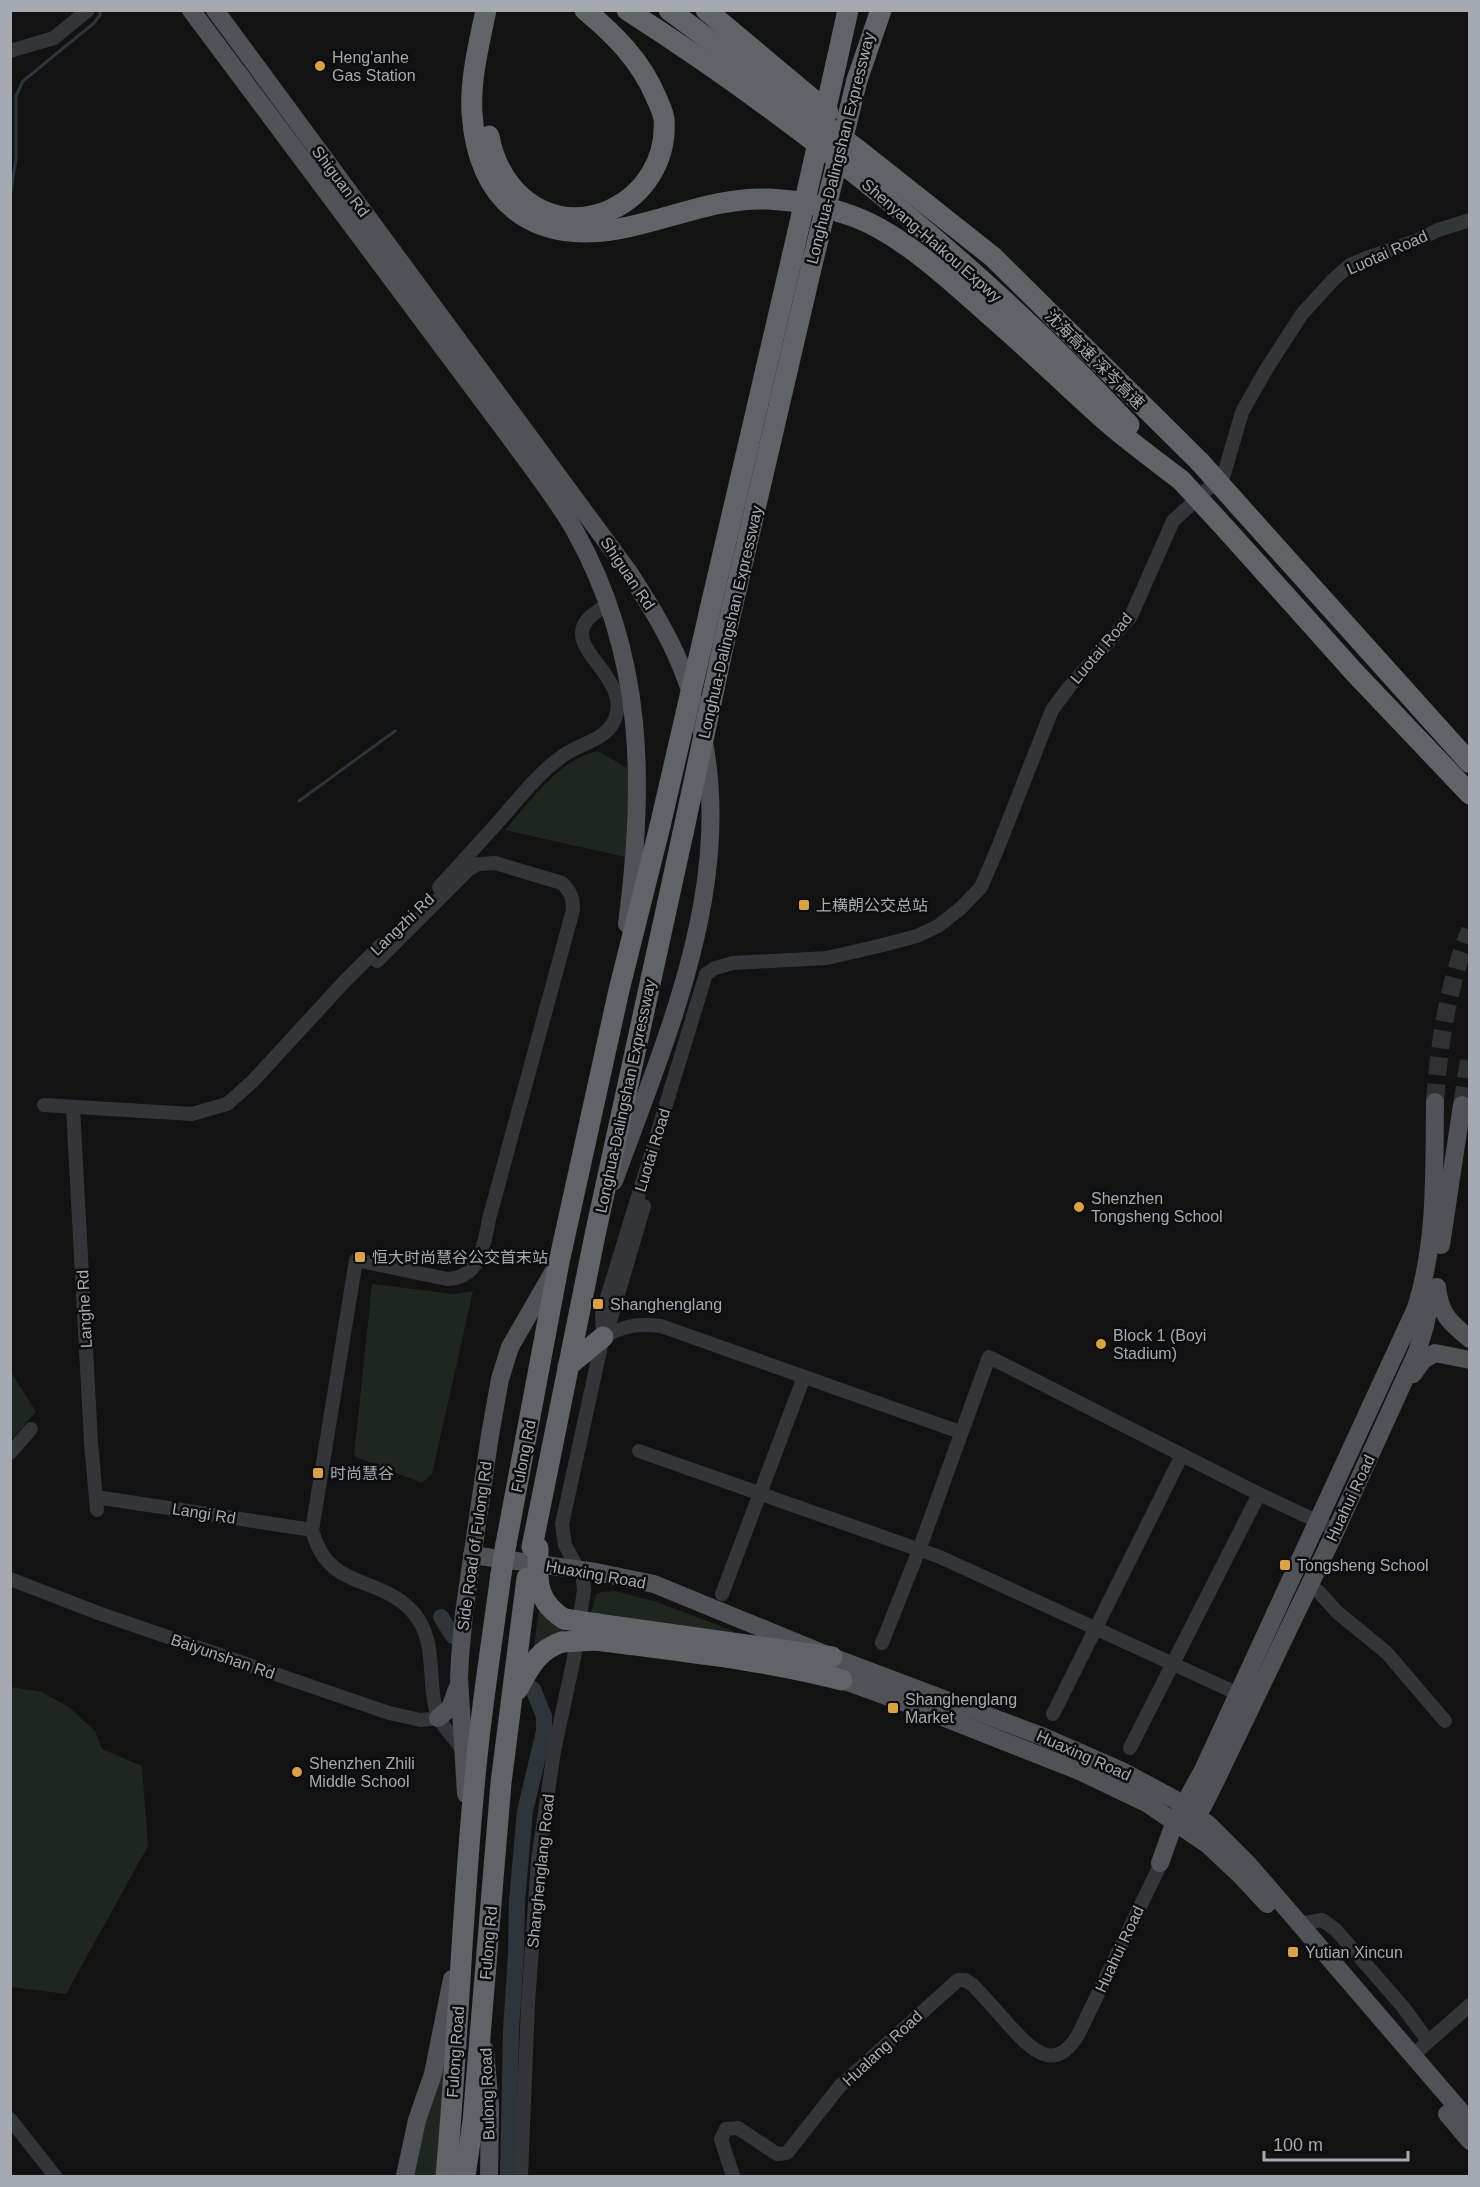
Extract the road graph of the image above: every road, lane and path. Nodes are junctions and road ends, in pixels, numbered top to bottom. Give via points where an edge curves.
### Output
1 (88, 10) edge
2 (191, 10) edge
3 (215, 10) edge
4 (486, 10) edge
5 (499, 10) edge
6 (585, 10) edge
7 (627, 10) edge
8 (669, 10) edge
9 (706, 10) edge
10 (848, 10) edge
11 (873, 10) edge
12 (881, 10) edge
13 (10, 51) edge
14 (857, 80) junction
15 (268, 97) junction
16 (1470, 220) edge
17 (993, 257) junction
18 (1181, 480) junction
19 (609, 604) junction
20 (1470, 763) edge
21 (1469, 793) edge
22 (377, 961) dead end
23 (619, 990) junction
24 (1435, 1102) tunnel mouth
25 (44, 1105) dead end
26 (1462, 1105) tunnel mouth
27 (73, 1108) junction
28 (595, 1235) junction
29 (559, 1262) junction
30 (1435, 1275) junction
31 (1420, 1324) junction
32 (603, 1337) junction
33 (1470, 1341) edge
34 (1470, 1359) edge
35 (568, 1366) junction
36 (804, 1377) junction
37 (1396, 1397) junction
38 (31, 1429) dead end
39 (960, 1432) junction
40 (639, 1451) dead end
41 (10, 1453) edge
42 (1182, 1455) junction
43 (759, 1494) junction
44 (1259, 1494) junction
45 (96, 1504) joint
46 (1317, 1521) junction
47 (312, 1530) junction
48 (1335, 1530) junction
49 (919, 1550) junction
50 (472, 1555) junction
51 (580, 1575) junction
52 (532, 1579) junction
53 (10, 1580) edge
54 (1309, 1585) junction
55 (722, 1594) dead end
56 (1096, 1628) junction
57 (596, 1632) junction
58 (882, 1643) dead end
59 (786, 1649) junction
60 (832, 1657) junction
61 (1174, 1664) junction
62 (459, 1678) junction
63 (433, 1680) junction
64 (842, 1680) junction
65 (1246, 1697) junction
66 (513, 1698) junction
67 (1053, 1714) dead end
68 (438, 1718) junction
69 (1445, 1721) dead end
70 (1130, 1748) dead end
71 (465, 1757) junction
72 (1186, 1817) junction
73 (469, 1844) junction
74 (1171, 1848) joint
75 (1160, 1863) junction
76 (1300, 1924) junction
77 (462, 1927) junction
78 (1470, 2005) edge
79 (482, 2012) junction
80 (1078, 2035) joint
81 (1428, 2042) junction
82 (1412, 2056) junction
83 (10, 2119) edge
84 (1470, 2122) edge
85 (1470, 2141) edge
86 (55, 2176) edge
87 (405, 2176) edge
88 (446, 2176) edge
89 (465, 2176) edge
90 (489, 2176) edge
91 (521, 2176) edge
92 (733, 2176) edge

1 - 13 street via 54,38
2 - 15 main road, Shiguan Rd
3 - 15 main road, Shiguan Rd
4 - 18 highway via 474,76 476,147 485,173 500,195 524,217 554,230 598,232 707,206 768,199 856,217 916,254 1008,331 1109,424
5 - 6 highway via 490,50 486,100 490,143 496,161 519,195 535,208 577,217 615,209 630,199 657,165 663,144 664,117 650,82 633,55
7 - 18 highway, Shenyang-Haikou Expwy via 797,131 927,234 1071,365
8 - 17 highway, 沈海高速 深岑高速 via 858,150
9 - 17 highway via 956,217
10 - 23 highway, Longhua-Dalingshan Expressway, bridge
11 - 14 highway, Longhua-Dalingshan Expressway
12 - 14 highway
14 - 28 highway, Longhua-Dalingshan Expressway, bridge via 724,642
15 - 19 main road, Shiguan Rd via 574,529
15 - 28 main road, Shiguan Rd via 628,571 655,612 695,706 710,782 709,865 703,905 672,1020
16 - 32 street, Luotai Road via 1350,266 1302,314 1242,412 1224,474 1173,521 1131,616 1052,710 981,887 961,909 917,936 879,946 827,958 733,963 715,968
17 - 20 highway, 沈海高速 深岑高速, bridge via 1200,462
18 - 21 highway, bridge
19 - 23 main road, Shiguan Rd via 624,654 636,734 637,844
19 - 27 street, Langzhi Rd via 588,620 582,633 615,693 616,714 611,727 600,737 575,747 538,776 429,898 241,1093 227,1104 192,1114
22 - 47 street via 478,864 495,863 562,883 570,891 573,910 481,1257 455,1279 356,1260
23 - 29 highway, Fulong Rd
24 - 31 main road, Huahui Road via 1434,1204 1420,1295
25 - 27 street, Langzhi Rd
26 - 30 main road, Huahui Road
27 - 45 street, Langhe Rd
28 - 35 highway, Fulong Rd
29 - 50 main road, Side Road of Fulong Rd via 504,1362
29 - 73 highway, Fulong Rd, bridge via 501,1574
30 - 31 main road, Huahui Road
30 - 33 main road via 1441,1308
31 - 33 main road
31 - 34 main road
31 - 37 main road, Huahui Road via 1417,1352
31 - 46 main road, Huahui Road
32 - 35 highway
32 - 36 street via 633,1324 661,1326
32 - 51 street, Luotai Road via 562,1524 565,1545
34 - 37 main road via 1431,1354
35 - 52 highway, Fulong Rd via 539,1519
36 - 39 street
36 - 43 street
37 - 48 main road, Huahui Road
38 - 41 street
39 - 42 street via 988,1357
39 - 49 street
40 - 43 street
42 - 44 street
42 - 56 street
43 - 49 street
43 - 55 street
44 - 46 street
44 - 61 street
45 - 47 street, Langi Rd
46 - 48 street
46 - 65 main road, Huahui Road
47 - 63 street via 321,1554 342,1574 389,1594 412,1611 427,1636
48 - 54 main road, Huahui Road
49 - 56 street
49 - 58 street
50 - 51 main road, Huaxing Road
50 - 62 main road, Side Road of Fulong Rd
51 - 59 main road, Huaxing Road via 652,1594
51 - 60 main road, Huaxing Road via 623,1576 654,1584
51 - 91 street, Shanghenglang Road via 584,1590 574,1658 554,1751 538,1860
52 - 57 highway, bridge via 547,1605 564,1619
52 - 66 highway, Fulong Rd
53 - 68 street, Baiyunshan Rd via 389,1713 421,1720
54 - 65 main road, Huahui Road
54 - 69 street via 1386,1653
56 - 61 street
56 - 67 street
57 - 59 highway
57 - 64 highway
57 - 66 highway, bridge via 541,1652
59 - 60 highway
59 - 64 main road, Huaxing Road
60 - 72 main road, Huaxing Road via 1076,1751 1138,1779
61 - 65 street
61 - 70 street
62 - 63 street via 445,1685
62 - 68 main road via 454,1701
62 - 71 main road, Side Road of Fulong Rd
63 - 68 street
64 - 72 main road, Huaxing Road
65 - 72 main road, Huahui Road via 1208,1798
66 - 79 highway, Fulong Rd via 501,1783
68 - 71 street
71 - 73 main road, Side Road of Fulong Rd
72 - 74 main road, Huahui Road
72 - 75 main road, Huahui Road
72 - 76 main road, Huaxing Road via 1249,1865
72 - 85 main road, Huaxing Road via 1207,1844 1268,1905
73 - 77 highway, Fulong Rd
74 - 75 street, Huahui Road
75 - 80 street, Huahui Road
76 - 81 street via 1322,1920 1336,1930 1378,1976
76 - 82 main road, Huaxing Road
77 - 87 main road via 433,2074 417,2120
77 - 88 highway, Fulong Road
78 - 81 street
79 - 89 highway, Fulong Road
79 - 90 main road, Bulong Road via 490,2106
80 - 92 street, Hualang Road via 1064,2052 1040,2054 1026,2044 973,1985 958,1980 840,2086 787,2153 777,2154 738,2128 726,2129 721,2139
81 - 82 street
82 - 84 main road, Huaxing Road
83 - 86 street

